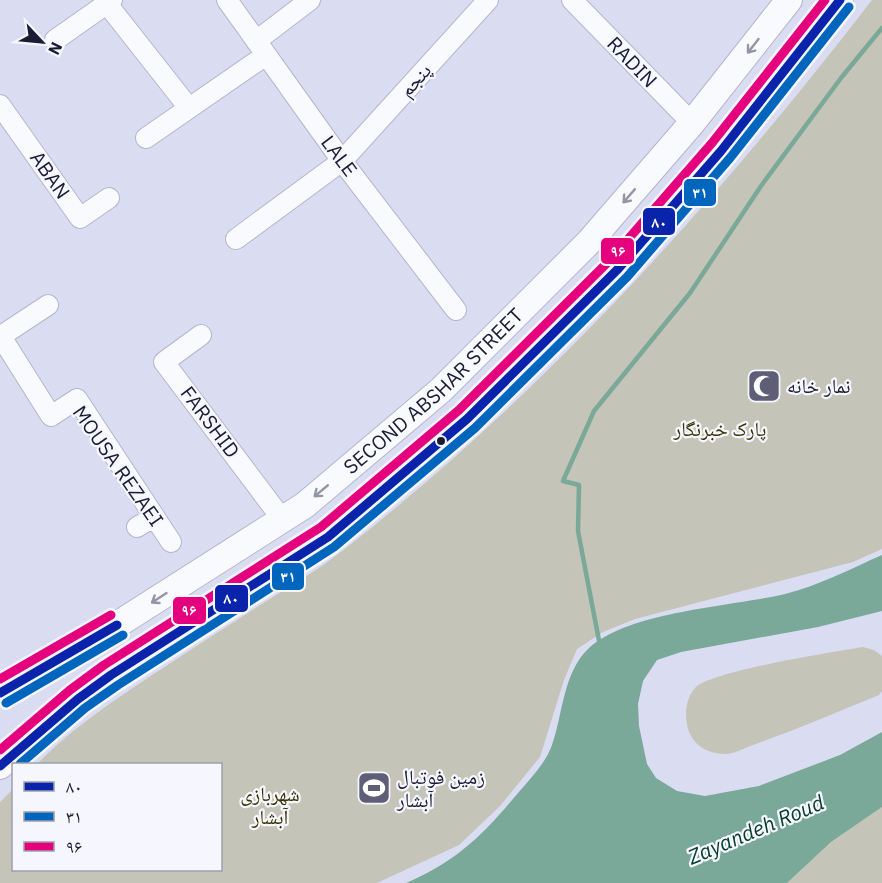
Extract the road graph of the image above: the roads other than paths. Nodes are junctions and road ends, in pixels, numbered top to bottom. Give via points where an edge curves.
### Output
1 (227, 0) edge
2 (310, 0) edge
3 (488, 0) edge
4 (572, 0) edge
5 (789, 0) edge
6 (840, 0) edge
7 (108, 1) edge
8 (55, 40) dead end
9 (261, 48) junction
10 (0, 105) edge
11 (189, 108) junction
12 (692, 123) junction
13 (146, 138) dead end
14 (342, 161) junction
15 (109, 198) dead end
16 (236, 239) dead end
17 (48, 305) dead end
18 (456, 310) dead end
19 (201, 335) dead end
20 (0, 336) edge
21 (154, 517) junction
22 (282, 519) junction
23 (137, 527) dead end
24 (171, 542) dead end
25 (0, 693) edge
26 (78, 699) junction
27 (0, 747) edge
28 (0, 766) edge

1 - 9 street, LALE
2 - 9 street
3 - 14 street, پنجم
4 - 12 street, RADIN
5 -> 12 main road, SECOND ABSHAR STREET
6 - 26 main road, SECOND ABSHAR STREET via 721,151 618,269 467,419 328,537
7 - 8 street
7 - 11 street
9 - 11 street
9 - 14 street, LALE
10 - 15 street, ABAN via 80,218
11 - 13 street
12 -> 22 main road, SECOND ABSHAR STREET via 590,242 441,390
14 - 16 street, پنجم
14 - 18 street, LALE
17 - 20 street
19 - 22 street, FARSHID via 164,362
20 - 21 street, MOUSA REZAEI via 51,416 77,399
21 - 23 street
21 - 24 street, MOUSA REZAEI
22 -> 25 main road, SECOND ABSHAR STREET via 90,642
26 - 27 main road
26 - 28 main road, SECOND ABSHAR STREET

